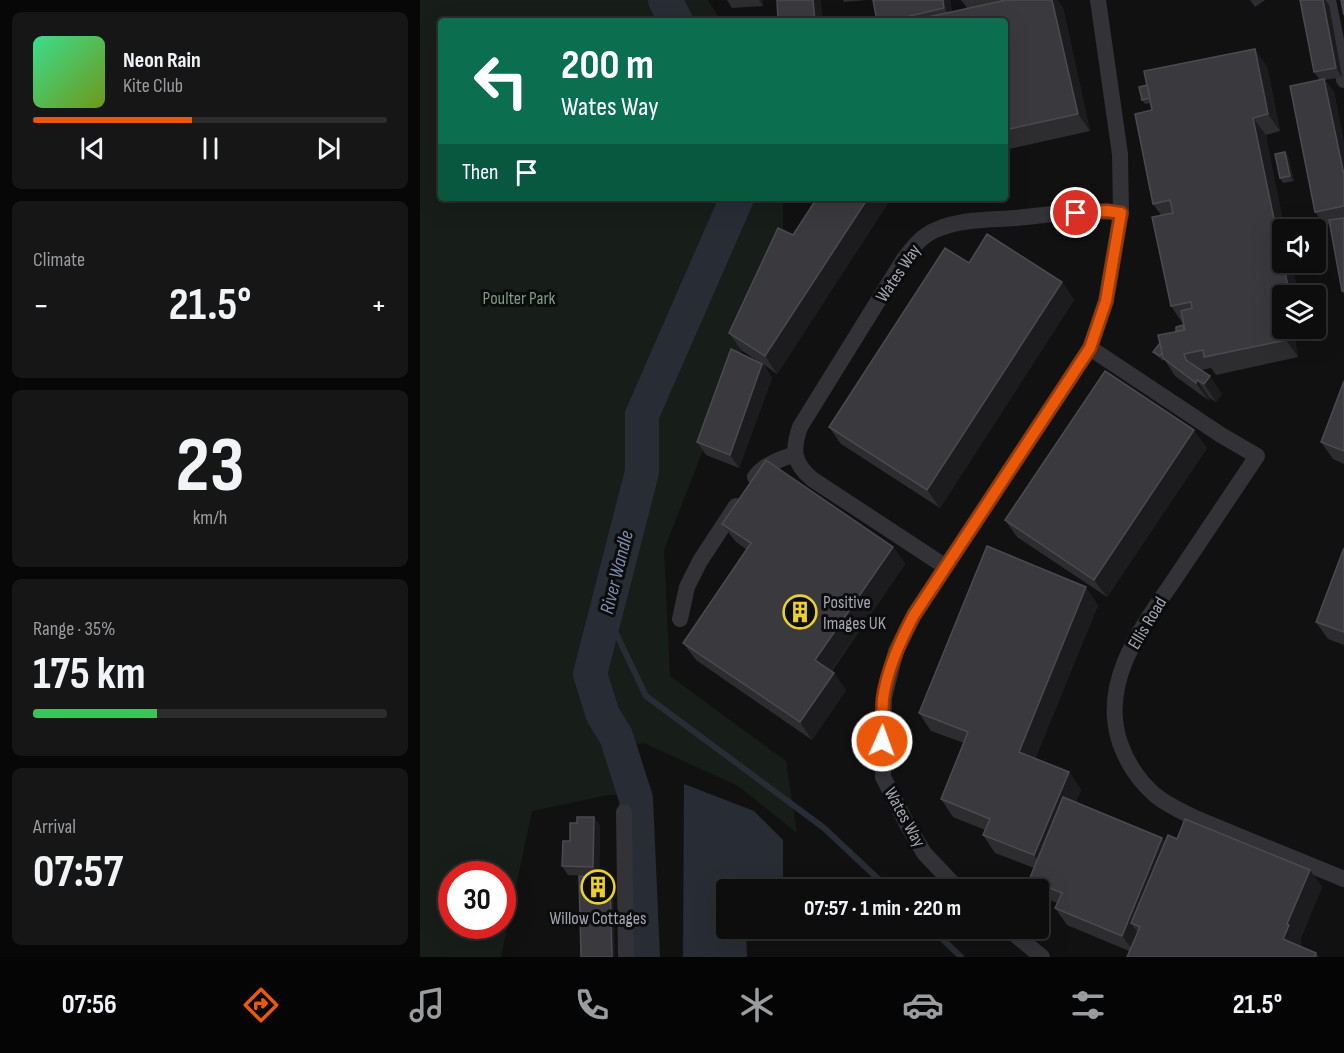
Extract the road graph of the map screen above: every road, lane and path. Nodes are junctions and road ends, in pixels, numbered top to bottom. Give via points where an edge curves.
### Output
1 (1098, 0) edge
2 (1328, 0) edge
3 (1344, 80) edge
4 (1121, 213) junction
5 (1090, 348) junction
6 (795, 454) junction
7 (946, 567) junction
8 (680, 619) dead end
9 (624, 812) dead end
10 (949, 879) edge
11 (1344, 879) edge
12 (1020, 939) edge
13 (626, 957) edge
14 (1042, 957) edge

1 - 4 street, Wates Way via 1120,153
2 - 3 street
4 - 5 street, Wates Way via 1106,301
4 - 6 street, Wates Way via 961,223 938,228 922,238 904,259 801,427
5 - 7 street, Wates Way
5 - 11 street, Ellis Road via 1257,456 1124,661 1114,702 1124,754 1142,782 1173,807
6 - 7 street via 801,470 812,479
6 - 8 street via 759,472 700,561 687,587
7 - 10 street, Wates Way via 896,651 884,698 883,777 924,853
9 - 13 street
12 - 14 street

